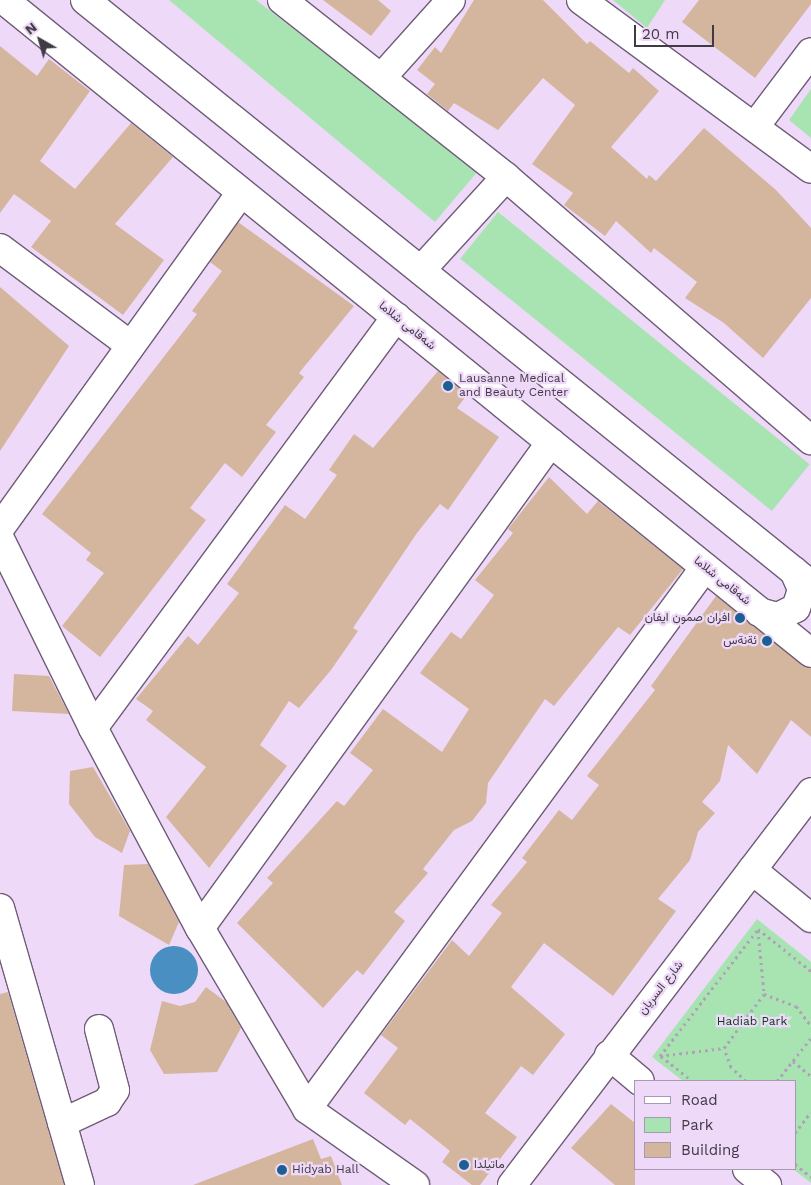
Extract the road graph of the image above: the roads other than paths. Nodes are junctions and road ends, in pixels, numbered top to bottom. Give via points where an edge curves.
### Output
1 (4, 0) edge
2 (86, 0) edge
3 (282, 0) edge
4 (451, 0) edge
5 (581, 0) edge
6 (811, 52) edge
7 (382, 76) junction
8 (756, 125) junction
9 (811, 169) edge
10 (506, 177) junction
11 (241, 192) junction
12 (0, 248) edge
13 (421, 270) junction
14 (396, 317) junction
15 (129, 344) junction
16 (811, 440) edge
17 (551, 442) junction
18 (0, 528) edge
19 (0, 539) edge
20 (705, 567) junction
21 (802, 578) edge
22 (759, 612) junction
23 (811, 632) edge
24 (811, 646) edge
25 (811, 653) edge
26 (93, 728) junction
27 (811, 792) edge
28 (752, 870) junction
29 (0, 908) edge
30 (811, 918) edge
31 (200, 928) junction
32 (99, 1029) dead end
33 (609, 1055) junction
34 (639, 1080) edge
35 (308, 1109) junction
36 (62, 1124) junction
37 (748, 1170) edge
38 (80, 1185) edge
39 (415, 1185) edge
40 (512, 1185) edge
41 (767, 1185) edge

1 - 11 street, شەقامی شلاما
2 - 13 street
3 - 7 street
4 - 7 street
5 - 8 street
6 - 8 street
7 - 10 street
8 - 9 street
10 - 13 street
10 - 16 street
11 - 14 street, شەقامی شلاما
11 - 15 street
12 - 15 street
13 - 21 street
14 - 17 street, شەقامی شلاما
14 - 26 street
15 - 18 street
17 - 20 street, شەقامی شلاما
17 - 31 street
19 - 26 street
20 - 22 street, شەقامی شلاما
20 - 35 street
21 - 22 street via 796,608 778,617
22 - 25 street, شەقامی شلاما
23 - 24 street
26 - 31 street
27 - 28 street, شارع السريان
28 - 30 street
28 - 33 street, شارع السريان
29 - 36 street
31 - 35 street
32 - 36 street via 115,1090 107,1102
33 - 34 street
33 - 40 street, شارع السريان
35 - 39 street
36 - 38 street
37 - 41 street

